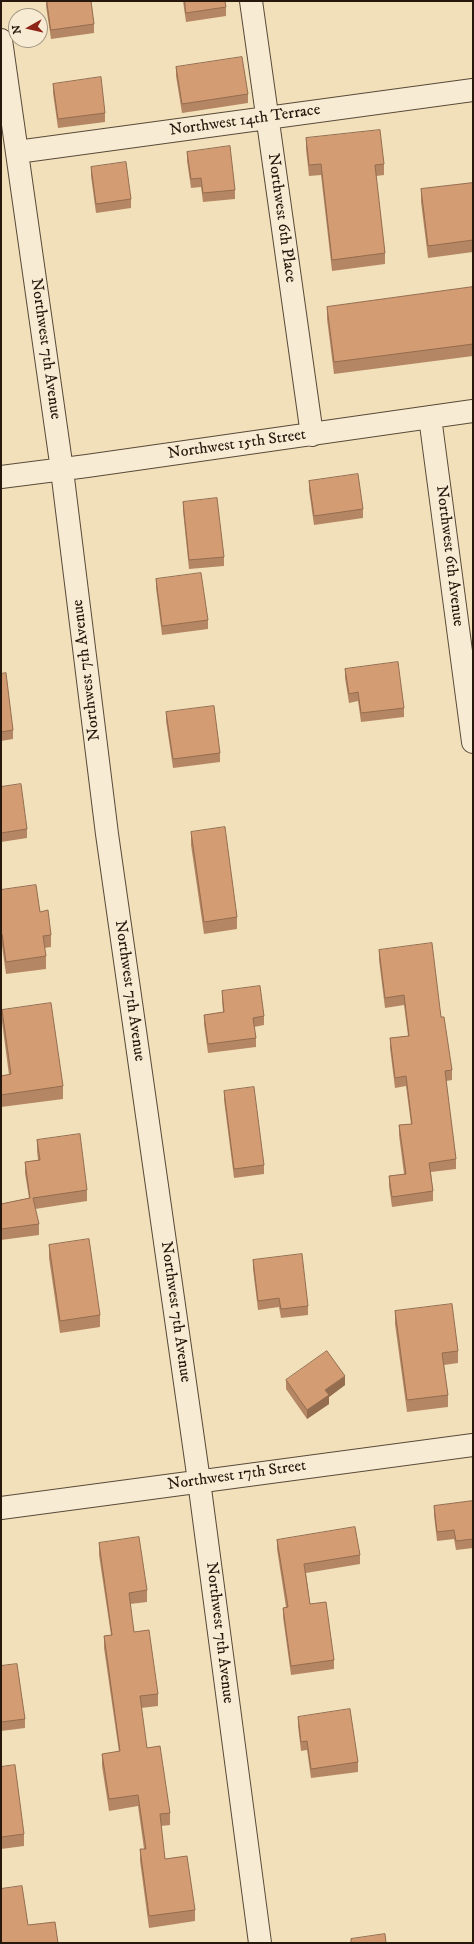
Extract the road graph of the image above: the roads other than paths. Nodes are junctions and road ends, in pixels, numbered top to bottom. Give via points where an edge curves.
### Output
1 (251, 1) edge
2 (1, 40) edge
3 (473, 90) edge
4 (267, 118) junction
5 (17, 152) junction
6 (473, 411) edge
7 (430, 418) junction
8 (312, 435) junction
9 (62, 470) junction
10 (1, 477) edge
11 (473, 742) edge
12 (473, 1445) edge
13 (199, 1481) junction
14 (1, 1508) edge
15 (260, 1943) edge

1 - 4 street, Northwest 6th Place
2 - 5 street, Northwest 7th Avenue
3 - 4 street, Northwest 14th Terrace
4 - 5 street, Northwest 14th Terrace
4 - 8 street, Northwest 6th Place
5 - 9 street, Northwest 7th Avenue
6 - 7 street, Northwest 15th Street
7 - 8 street, Northwest 15th Street
7 - 11 street, Northwest 6th Avenue
8 - 9 street, Northwest 15th Street
9 - 10 street, Northwest 15th Street
9 - 13 street, Northwest 7th Avenue via 107,834
12 - 13 street, Northwest 17th Street
13 - 14 street, Northwest 17th Street
13 - 15 street, Northwest 7th Avenue

